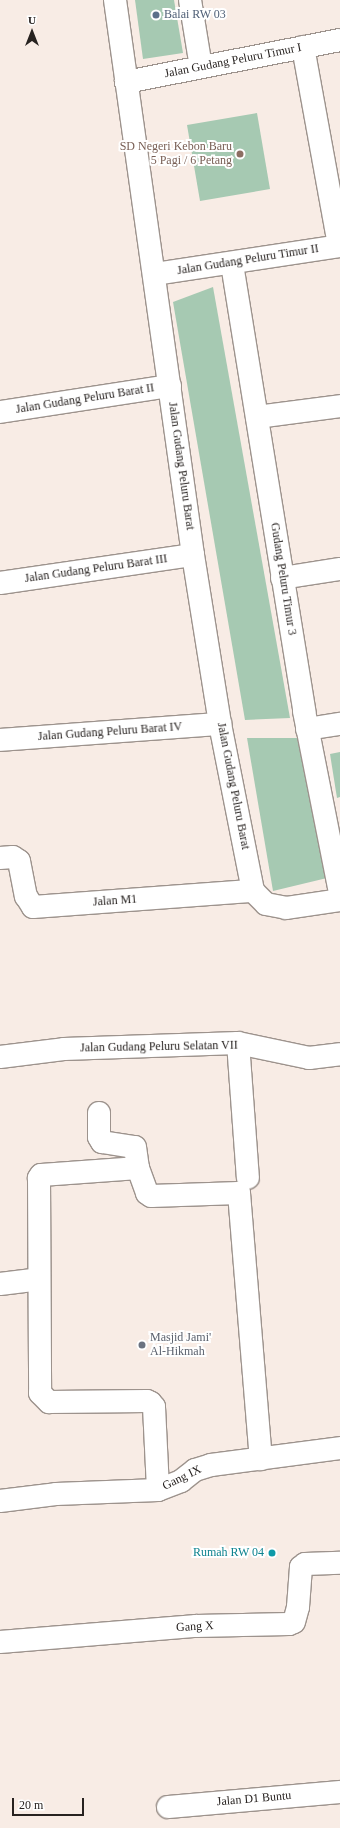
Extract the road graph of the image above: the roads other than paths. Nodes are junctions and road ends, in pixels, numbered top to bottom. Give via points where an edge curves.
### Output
1 (115, 0) edge
2 (190, 0) edge
3 (340, 40) edge
4 (303, 47) junction
5 (201, 67) junction
6 (126, 82) junction
7 (340, 246) edge
8 (232, 264) junction
9 (155, 274) junction
10 (170, 386) junction
11 (340, 406) edge
12 (0, 412) edge
13 (257, 417) junction
14 (193, 555) junction
15 (340, 569) edge
16 (282, 578) junction
17 (0, 584) edge
18 (220, 724) junction
19 (340, 724) edge
20 (307, 729) junction
21 (0, 740) edge
22 (6, 858) edge
23 (253, 891) junction
24 (340, 893) edge
25 (340, 900) edge
26 (238, 1043) junction
27 (340, 1054) edge
28 (0, 1057) edge
29 (99, 1113) dead end
30 (138, 1168) junction
31 (248, 1178) dead end
32 (39, 1279) junction
33 (0, 1284) edge
34 (340, 1448) edge
35 (261, 1459) junction
36 (158, 1490) junction
37 (0, 1501) edge
38 (340, 1563) edge
39 (0, 1642) edge
40 (340, 1792) edge
41 (168, 1808) dead end

1 - 6 street, Jalan Gudang Peluru Barat
2 - 5 street
3 - 4 street, Jalan Gudang Peluru Timur I
4 - 5 street, Jalan Gudang Peluru Timur I
4 - 7 street
5 - 6 street, Jalan Gudang Peluru Timur I
6 - 9 street, Jalan Gudang Peluru Barat
7 - 8 street, Jalan Gudang Peluru Timur II
8 - 9 street, Jalan Gudang Peluru Timur II
8 - 13 street, Gudang Peluru Timur 3
9 - 10 street, Jalan Gudang Peluru Barat
10 - 12 street, Jalan Gudang Peluru Barat II
10 - 14 street, Jalan Gudang Peluru Barat
11 - 13 street
13 - 16 street, Gudang Peluru Timur 3
14 - 17 street, Jalan Gudang Peluru Barat III
14 - 18 street, Jalan Gudang Peluru Barat
15 - 16 street
16 - 20 street, Gudang Peluru Timur 3
18 - 21 street, Jalan Gudang Peluru Barat IV
18 - 23 street, Jalan Gudang Peluru Barat
19 - 20 street
20 - 24 street, Gudang Peluru Timur 3
22 - 23 street, Jalan M1 via 19,861 26,896 33,907
23 - 25 street via 266,904 286,908
26 - 27 street, Jalan Gudang Peluru Selatan VII via 309,1058
26 - 28 street, Jalan Gudang Peluru Selatan VII via 64,1049
26 - 31 street
29 - 30 street via 99,1137 102,1142 136,1147
30 - 32 street via 41,1175
30 - 35 street via 147,1193 151,1196 239,1193
32 - 33 street
32 - 36 street via 42,1397 48,1402 151,1403 154,1407
34 - 35 street, Gang IX
35 - 36 street, Gang IX via 211,1465 195,1470 181,1481
36 - 37 street, Gang IX via 56,1494
38 - 39 street, Gang X via 305,1564 301,1568 298,1607 294,1622 290,1624 196,1626
40 - 41 street, Jalan D1 Buntu

